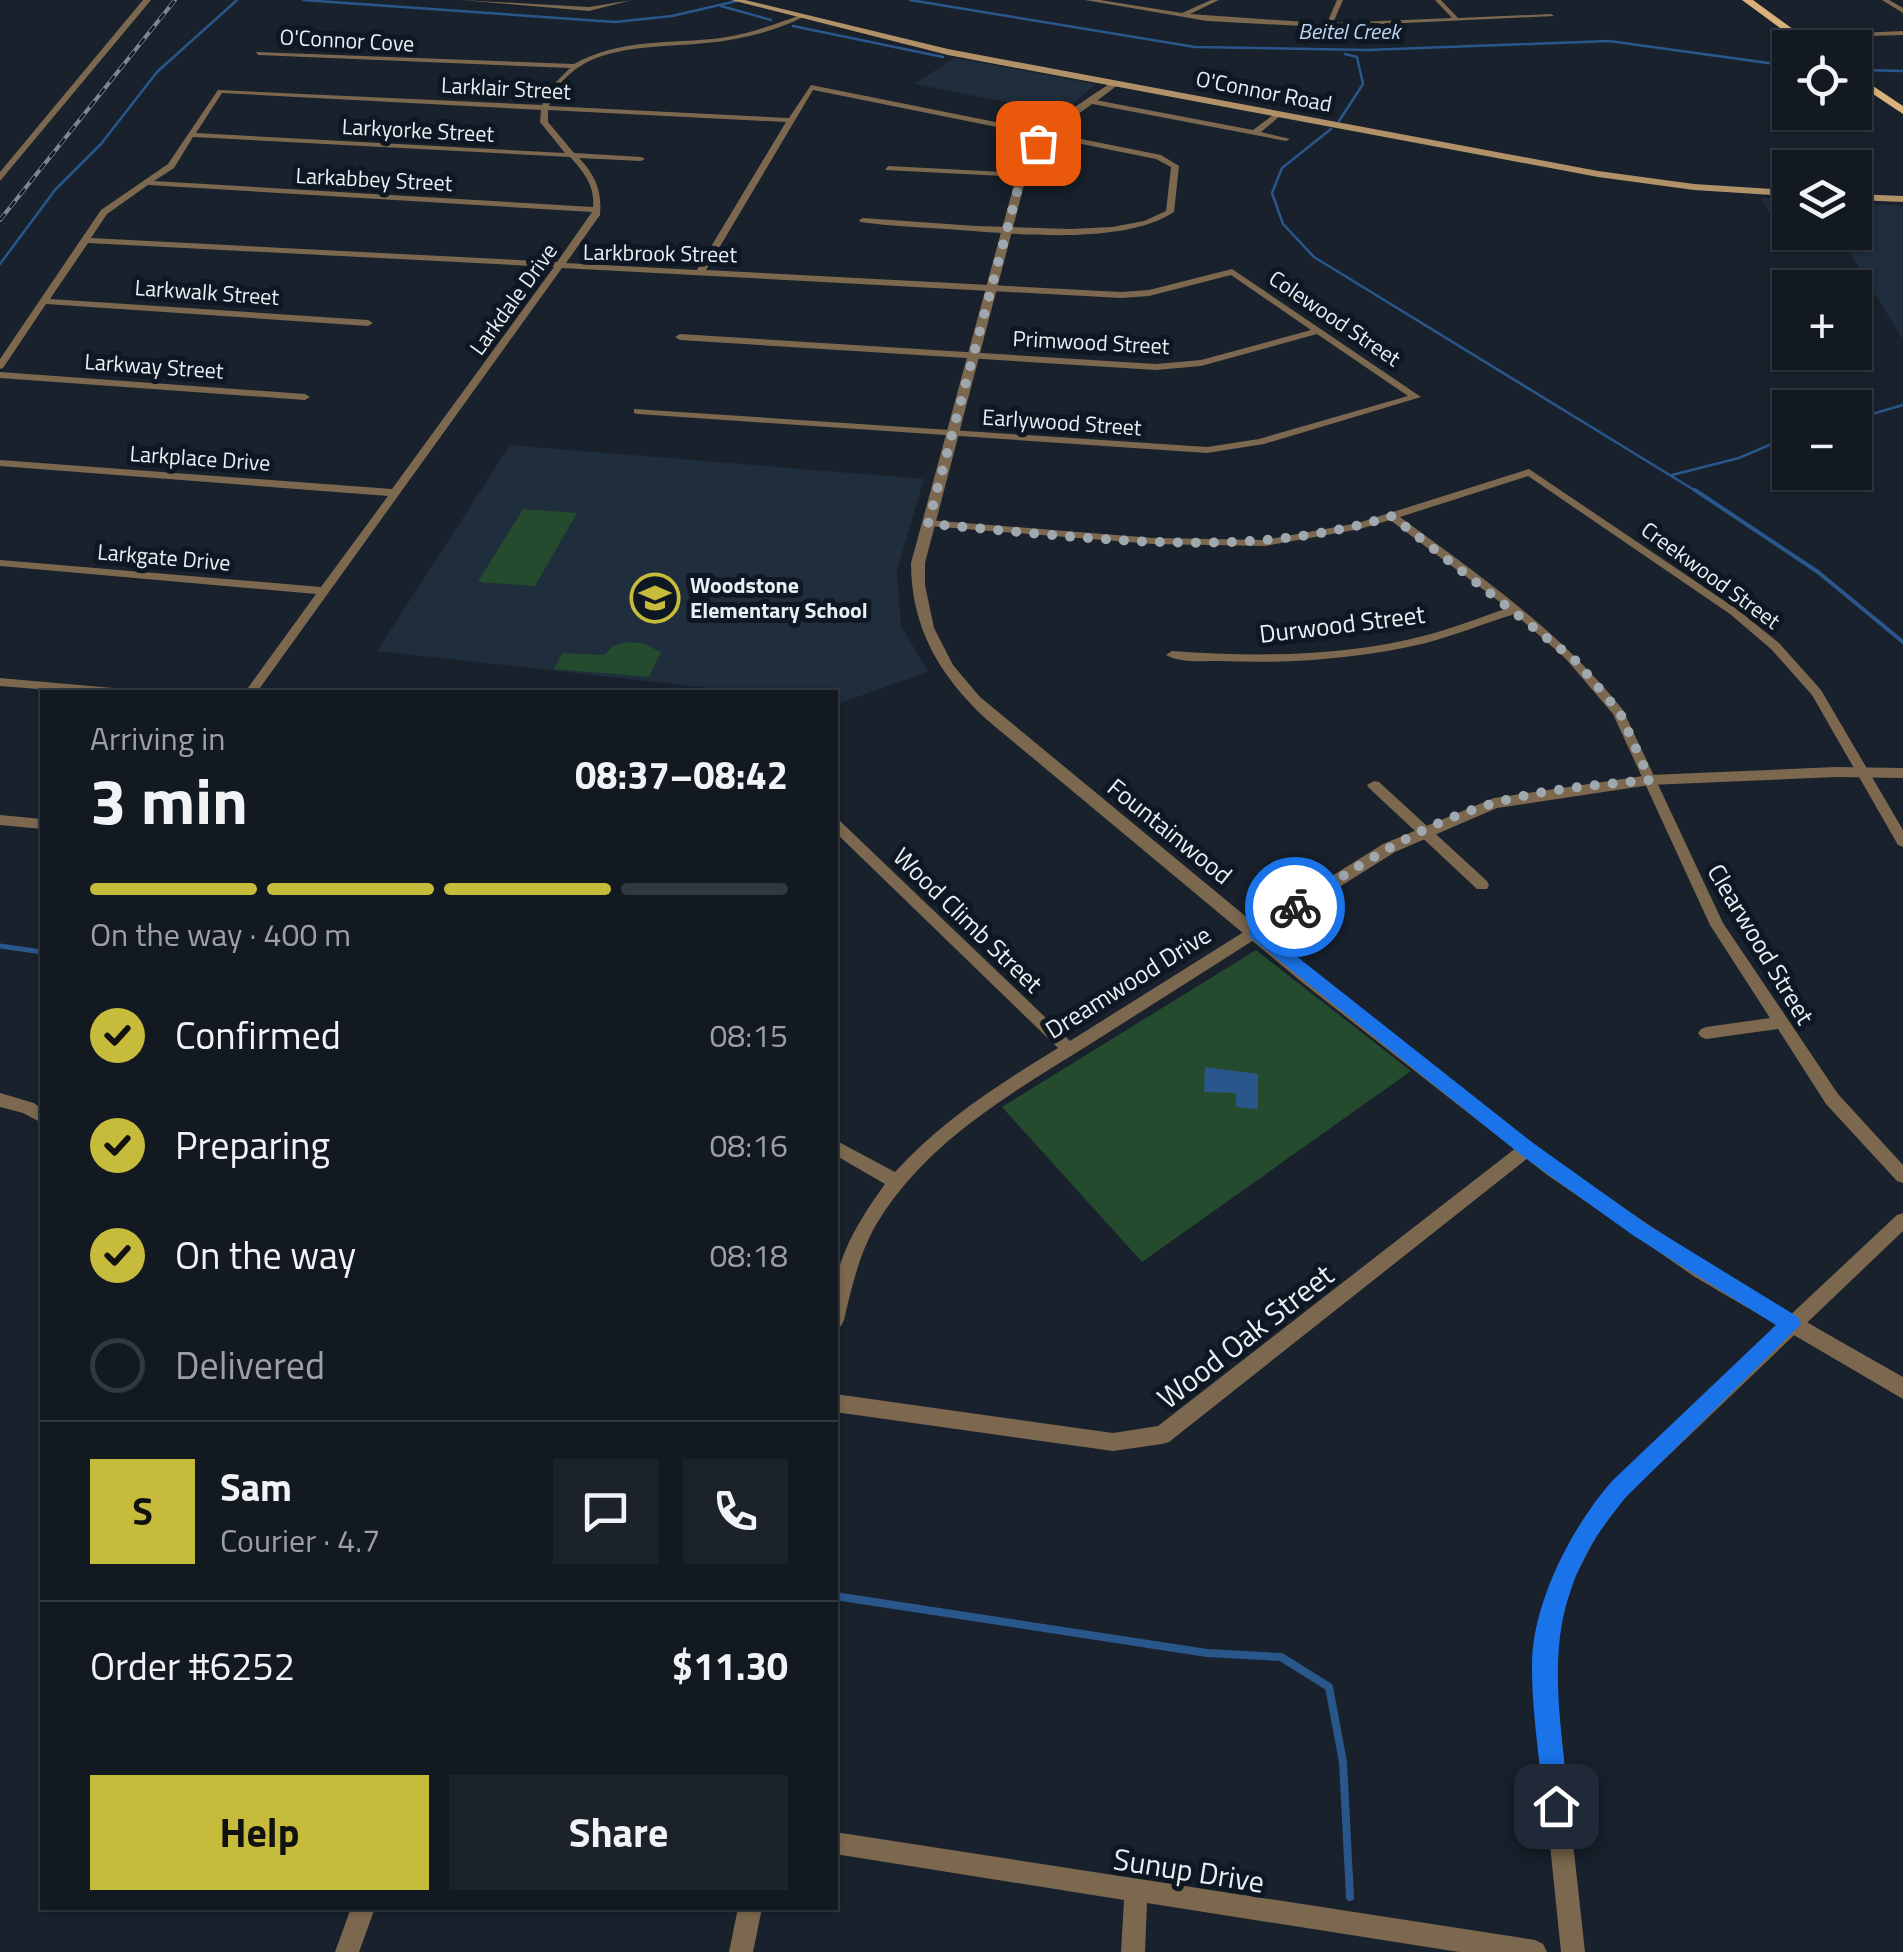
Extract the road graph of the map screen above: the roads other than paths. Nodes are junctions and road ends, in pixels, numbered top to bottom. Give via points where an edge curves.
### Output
1 (148, 0) edge
2 (464, 0) edge
3 (629, 0) edge
4 (734, 0) edge
5 (1091, 0) edge
6 (1216, 0) edge
7 (1340, 0) edge
8 (1438, 0) edge
9 (1747, 0) edge
10 (1885, 0) edge
11 (1542, 8) dead end
12 (1903, 11) edge
13 (1183, 15) junction
14 (800, 17) junction
15 (1457, 20) junction
16 (1330, 25) junction
17 (1790, 30) edge
18 (1903, 33) edge
19 (1872, 34) edge
20 (258, 53) dead end
21 (571, 68) junction
22 (1115, 84) junction
23 (1872, 89) edge
24 (1090, 102) junction
25 (544, 107) junction
26 (926, 111) junction
27 (1903, 111) edge
28 (1277, 114) junction
29 (916, 118) dead end
30 (789, 120) junction
31 (1255, 133) junction
32 (1046, 134) junction
33 (192, 135) junction
34 (1286, 140) dead end
35 (573, 156) junction
36 (641, 159) dead end
37 (888, 168) dead end
38 (1022, 175) junction
39 (0, 178) edge
40 (148, 184) junction
41 (1772, 191) edge
42 (1872, 198) edge
43 (1903, 200) edge
44 (598, 210) junction
45 (862, 220) dead end
46 (1008, 228) junction
47 (86, 240) junction
48 (561, 268) junction
49 (1232, 272) joint
50 (699, 274) junction
51 (992, 287) junction
52 (44, 301) junction
53 (368, 324) dead end
54 (1317, 331) junction
55 (680, 337) dead end
56 (974, 355) junction
57 (0, 366) edge
58 (0, 375) edge
59 (305, 397) dead end
60 (1416, 397) joint
61 (638, 411) dead end
62 (952, 434) junction
63 (0, 463) edge
64 (396, 494) junction
65 (1392, 516) junction
66 (928, 524) junction
67 (0, 563) edge
68 (324, 591) junction
69 (1514, 610) junction
70 (1172, 655) dead end
71 (0, 682) edge
72 (91, 690) edge
73 (252, 690) edge
74 (1860, 772) junction
75 (1903, 773) edge
76 (1650, 780) junction
77 (1374, 785) dead end
78 (0, 820) edge
79 (40, 824) edge
80 (838, 827) edge
81 (1423, 830) junction
82 (1903, 842) edge
83 (1482, 885) dead end
84 (1256, 932) junction
85 (1779, 1023) junction
86 (1706, 1032) dead end
87 (1069, 1049) junction
88 (0, 1100) edge
89 (40, 1116) edge
90 (838, 1149) edge
91 (1527, 1149) junction
92 (1903, 1176) edge
93 (897, 1182) junction
94 (1903, 1220) edge
95 (838, 1309) edge
96 (1791, 1324) junction
97 (1903, 1388) edge
98 (838, 1404) edge
99 (838, 1843) edge
100 (1136, 1893) junction
101 (362, 1910) edge
102 (750, 1910) edge
103 (347, 1952) edge
104 (741, 1952) edge
105 (1133, 1952) edge
106 (1535, 1952) edge
107 (1573, 1952) edge

1 - 39 street
2 - 3 street via 589,10
4 - 14 main road, O'Connor Road
5 - 13 street
6 - 13 street
7 - 16 street
8 - 15 street
9 - 17 main road
10 - 12 street
11 - 15 street via 1551,16
13 - 16 street
14 - 21 street via 725,40 618,48
14 - 22 main road, O'Connor Road
15 - 16 street
18 - 19 street
20 - 21 street, O'Connor Cove
21 - 25 street
22 - 24 street, Fountainwood
22 - 28 main road, O'Connor Road
23 - 27 main road
24 - 31 street
24 - 32 street, Fountainwood
25 - 30 street, Larklair Street
25 - 33 street, Larklair Street via 220,90
25 - 35 street via 548,132
26 - 29 street
26 - 30 street via 810,88
26 - 32 street
28 - 31 street
28 - 41 main road, O'Connor Road via 1637,180
30 - 50 street
31 - 34 street
32 - 38 street, Fountainwood
32 - 46 street via 1170,161 1170,212 1104,230
33 - 35 street, Larkyorke Street
33 - 40 street via 172,166
35 - 36 street, Larkyorke Street
35 - 44 street via 594,179
37 - 38 street
38 - 46 street, Fountainwood
40 - 44 street, Larkabbey Street
40 - 47 street via 109,206
42 - 43 main road
44 - 48 street, Larkdale Drive
45 - 46 street
46 - 51 street, Fountainwood
47 - 48 street, Larkbrook Street
47 - 52 street
48 - 50 street, Larkbrook Street
48 - 64 street, Larkdale Drive
49 - 51 street, Larkbrook Street via 1136,295
49 - 54 street, Colewood Street
50 - 51 street, Larkbrook Street
51 - 56 street, Fountainwood
52 - 53 street, Larkwalk Street
52 - 57 street
54 - 56 street, Primwood Street via 1174,367
54 - 60 street, Colewood Street
55 - 56 street, Primwood Street
56 - 62 street, Fountainwood
58 - 59 street, Larkway Street
60 - 62 street, Earlywood Street via 1260,442 1208,450
61 - 62 street, Earlywood Street
62 - 66 street, Fountainwood
63 - 64 street, Larkplace Drive
64 - 68 street, Larkdale Drive
65 - 66 street via 1299,538 1224,544
65 - 69 street, Clearwood Street
65 - 74 street, Creekwood Street via 1529,472 1775,646 1817,693
66 - 84 street, Fountainwood via 918,563 920,605 948,671 991,716
67 - 68 street, Larkgate Drive
68 - 73 street, Larkdale Drive
69 - 70 street, Durwood Street via 1388,646 1231,660
69 - 76 street, Clearwood Street via 1600,686
71 - 72 street
74 - 75 street, Dreamwood Drive
74 - 76 street, Dreamwood Drive
74 - 82 street, Creekwood Street
76 - 81 street, Dreamwood Drive via 1494,803
76 - 85 street, Clearwood Street via 1717,926
77 - 81 street
78 - 79 street
80 - 87 street, Wood Climb Street
81 - 83 street
81 - 84 street, Dreamwood Drive
84 - 87 street, Dreamwood Drive
84 - 91 street, Fountainwood
85 - 86 street
85 - 92 street, Clearwood Street via 1832,1099
87 - 93 street, Dreamwood Drive via 967,1114
88 - 89 street
90 - 93 street
91 - 96 street, Fountainwood
91 - 98 street, Wood Oak Street via 1162,1435 1100,1440
93 - 95 street, Dreamwood Drive via 853,1255
94 - 96 street
96 - 97 street, Fountainwood
96 - 107 street via 1599,1512 1558,1592 1545,1640 1544,1696
99 - 100 street, Sunup Drive
100 - 105 street
100 - 106 street, Sunup Drive
101 - 103 street
102 - 104 street

